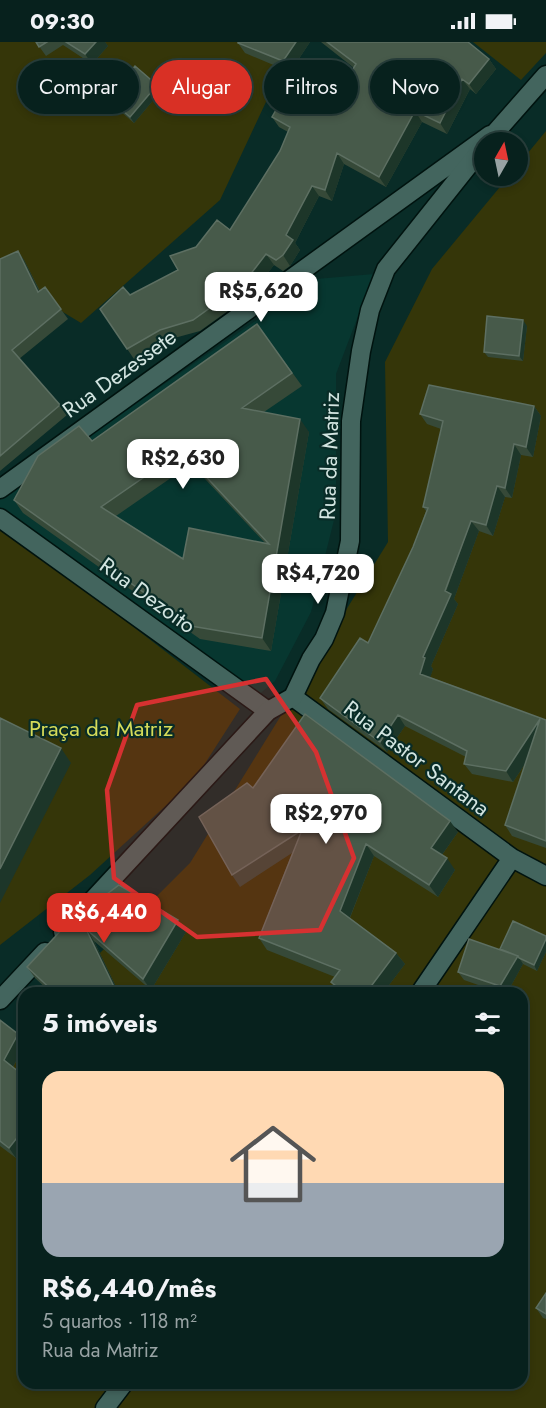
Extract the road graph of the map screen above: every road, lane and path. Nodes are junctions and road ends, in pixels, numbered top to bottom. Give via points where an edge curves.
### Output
1 (546, 75) edge
2 (500, 128) junction
3 (497, 132) edge
4 (474, 158) edge
5 (0, 489) edge
6 (0, 518) edge
7 (293, 697) junction
8 (268, 711) junction
9 (512, 858) junction
10 (546, 876) edge
11 (424, 987) edge
12 (0, 1000) edge
13 (119, 1389) edge
14 (105, 1408) edge

1 - 2 street
2 - 3 street
2 - 5 street, Rua Dezessete
4 - 7 street, Rua da Matriz via 386,269 370,310 351,422 350,541 335,613
6 - 8 street, Rua Dezoito
7 - 8 street
7 - 9 street, Rua Pastor Santana
8 - 12 street
9 - 10 street, Rua Pastor Santana
9 - 11 street
13 - 14 street

